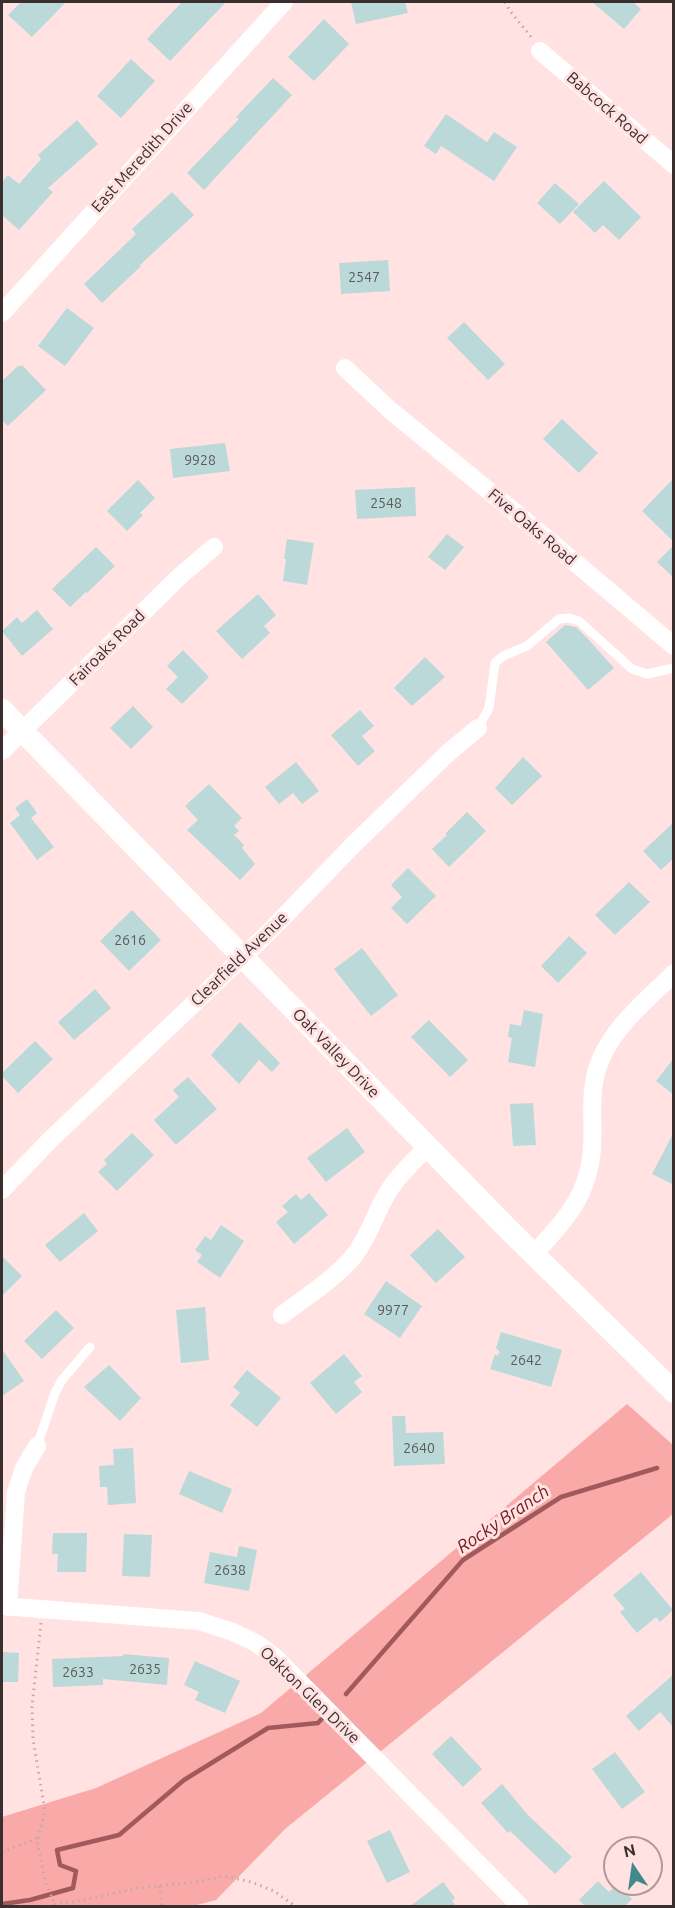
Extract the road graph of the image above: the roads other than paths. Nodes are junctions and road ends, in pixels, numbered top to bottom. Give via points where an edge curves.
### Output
1 (284, 2) edge
2 (540, 51) road end
3 (674, 165) edge
4 (2, 313) edge
5 (345, 368) dead end
6 (214, 547) dead end
7 (674, 646) edge
8 (674, 668) edge
9 (2, 710) edge
10 (478, 728) joint
11 (22, 731) junction
12 (2, 751) edge
13 (243, 956) junction
14 (674, 974) edge
15 (427, 1147) junction
16 (2, 1190) edge
17 (534, 1254) junction
18 (282, 1315) dead end
19 (90, 1347) dead end
20 (674, 1392) edge
21 (37, 1446) joint
22 (5, 1606) edge
23 (520, 1906) edge

1 - 4 street, East Meredith Drive
2 - 3 street, Babcock Road
5 - 7 street, Five Oaks Road via 390,410
6 - 11 street, Fairoaks Road
8 - 10 lane via 647,674 632,669 579,621 559,619 527,646 495,663 489,708
9 - 11 street, Oak Valley Drive
10 - 13 street, Clearfield Avenue via 354,844
11 - 12 street, Fairoaks Road
11 - 13 street, Oak Valley Drive
13 - 15 street, Oak Valley Drive
13 - 16 street, Clearfield Avenue
14 - 17 street via 610,1041 594,1082 591,1155 582,1193 572,1211
15 - 17 street, Oak Valley Drive
15 - 18 street via 388,1192 354,1256
17 - 20 street, Oak Valley Drive
19 - 21 lane via 55,1393
21 - 22 street via 18,1483
22 - 23 street, Oakton Glen Drive via 200,1621 256,1643 276,1658

